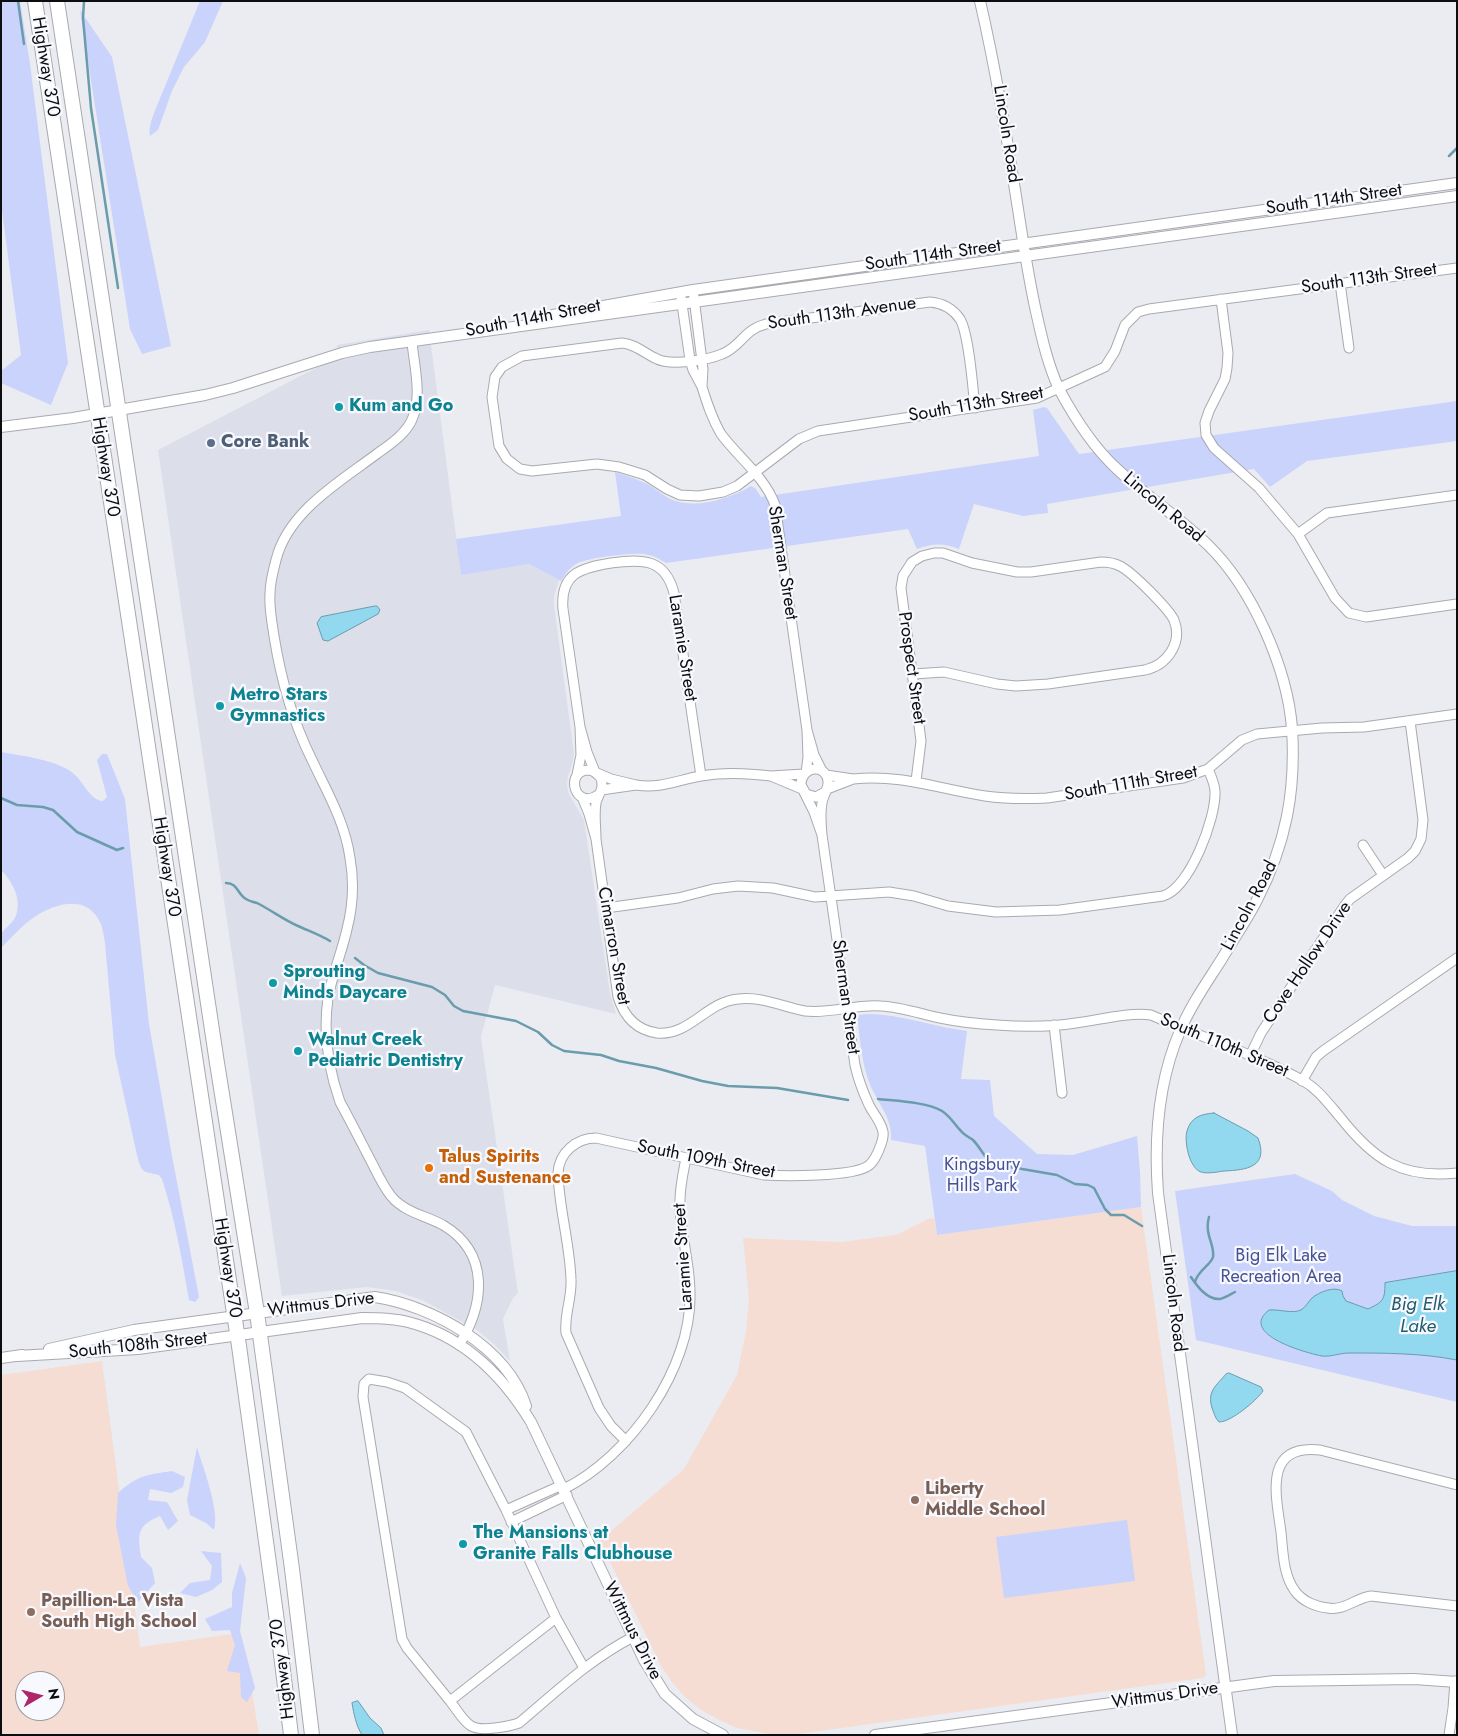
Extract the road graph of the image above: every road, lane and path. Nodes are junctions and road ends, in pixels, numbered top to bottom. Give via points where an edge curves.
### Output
1 (35, 1) edge
2 (57, 1) edge
3 (980, 1) edge
4 (1457, 183) edge
5 (1457, 196) edge
6 (1023, 244) junction
7 (1025, 256) junction
8 (1457, 267) edge
9 (1340, 283) junction
10 (693, 290) junction
11 (680, 292) junction
12 (1220, 300) junction
13 (695, 302) junction
14 (682, 304) junction
15 (412, 342) junction
16 (1349, 348) dead end
17 (702, 359) junction
18 (690, 360) junction
19 (702, 387) junction
20 (1059, 388) junction
21 (975, 408) junction
22 (118, 410) junction
23 (97, 414) junction
24 (1, 427) edge
25 (513, 465) joint
26 (755, 474) junction
27 (1457, 495) edge
28 (1298, 534) junction
29 (1457, 604) edge
30 (913, 674) junction
31 (1457, 714) edge
32 (1410, 721) junction
33 (580, 728) junction
34 (807, 730) junction
35 (1292, 730) junction
36 (1208, 769) junction
37 (596, 773) junction
38 (805, 773) junction
39 (824, 773) junction
40 (577, 775) junction
41 (701, 776) junction
42 (771, 776) junction
43 (853, 779) junction
44 (916, 781) junction
45 (636, 784) junction
46 (803, 790) junction
47 (826, 790) junction
48 (599, 792) junction
49 (582, 797) junction
50 (822, 835) junction
51 (596, 839) junction
52 (1363, 845) dead end
53 (1383, 875) junction
54 (830, 896) junction
55 (606, 908) junction
56 (1457, 958) edge
57 (847, 1008) junction
58 (1054, 1026) junction
59 (1181, 1027) junction
60 (659, 1033) joint
61 (1250, 1056) junction
62 (1302, 1080) junction
63 (1062, 1094) dead end
64 (878, 1152) joint
65 (686, 1158) junction
66 (1457, 1173) edge
67 (257, 1313) junction
68 (234, 1316) junction
69 (259, 1332) junction
70 (466, 1333) junction
71 (237, 1335) junction
72 (459, 1345) junction
73 (17, 1356) junction
74 (1, 1358) edge
75 (531, 1422) junction
76 (626, 1441) junction
77 (1457, 1485) edge
78 (565, 1490) junction
79 (506, 1510) junction
80 (511, 1522) junction
81 (1457, 1606) edge
82 (556, 1618) junction
83 (633, 1637) junction
84 (584, 1668) junction
85 (1456, 1681) edge
86 (1226, 1688) junction
87 (450, 1701) junction
88 (910, 1732) edge
89 (290, 1735) edge
90 (312, 1735) edge
91 (723, 1735) edge
92 (875, 1735) edge
93 (1232, 1735) edge
94 (1449, 1735) edge

1 - 23 highway, Highway 370
2 - 22 highway, Highway 370
3 - 6 street, Lincoln Road via 999,88
4 - 6 street, South 114th Street
5 - 7 street, South 114th Street
6 - 7 street, Lincoln Road
6 - 10 street, South 114th Street
7 - 13 street, South 114th Street
7 - 20 street, Lincoln Road via 1046,355
8 - 9 street, South 113th Street
9 - 12 street, South 113th Street
9 - 16 street
10 - 11 street, South 114th Street
10 - 13 street, Sherman Street
11 - 14 street, Sherman Street
11 - 15 street, South 114th Street
12 - 20 street, South 113th Street via 1138,312 1125,326 1105,367
12 - 28 street via 1228,353 1227,368 1208,411 1206,435 1214,448 1259,488
13 - 14 street, South 114th Street
13 - 17 street, Sherman Street
14 - 15 street, South 114th Street
14 - 18 street, Sherman Street
15 - 22 street, South 114th Street via 342,353 233,388
15 - 70 street via 417,398 413,418 400,435 319,498 293,525 276,557 270,610 291,713 339,817 350,858 352,893 348,929 328,996 326,1018 326,1043 334,1086 390,1195 412,1213 438,1223 461,1238 474,1260 479,1297
17 - 18 street, South 113th Avenue
17 - 19 street, Sherman Street
17 - 21 street, South 113th Avenue via 730,351 749,332 766,324 924,302 942,304 961,321
18 - 19 street, Sherman Street
18 - 25 street, South 113th Avenue via 661,361 622,343 522,356 506,363 495,377 492,397 499,446
19 - 26 street, Sherman Street via 720,432
20 - 21 street, South 113th Street via 1037,398
20 - 35 street, Lincoln Road via 1088,435 1114,466 1209,546 1246,594 1273,648 1288,698
21 - 26 street, South 113th Street via 818,431 799,439
22 - 23 street, South 114th Street
22 - 67 highway, Highway 370
23 - 24 street, South 114th Street
23 - 68 highway, Highway 370
25 - 26 street, South 113th Street via 526,471 589,464 611,465 636,471 673,492 691,496 728,491
26 - 34 street, Sherman Street via 770,494 777,514
27 - 28 street via 1327,513
28 - 29 street via 1335,598 1349,613 1366,617
30 - 30 street, Prospect Street via 901,588 904,572 915,560 930,553 943,553 972,563 1026,572 1113,563 1126,569 1166,608 1176,629 1175,644 1168,657 1145,670 1016,686 944,672
30 - 44 street, Prospect Street via 922,745
31 - 32 street, South 111th Street
32 - 35 street, South 111th Street
32 - 53 street, Cove Hollow Drive via 1423,814 1422,834 1412,854
33 - 37 street
33 - 40 street via 581,754
33 - 41 street, Laramie Street via 563,609 563,594 568,582 582,569 636,560 652,563 665,572 672,585
34 - 38 street, Sherman Street
34 - 39 street, Sherman Street via 814,755
35 - 36 street, South 111th Street via 1249,736
35 - 59 street, Lincoln Road via 1290,803 1274,864 1256,902
36 - 44 street, South 111th Street via 1182,778 1028,799 986,796
36 - 54 street via 1215,793 1206,833 1185,879 1176,890 1166,895 1073,908 1014,912 962,908 889,892
37 - 40 street via 585,770
37 - 45 street
37 - 48 street via 602,784
38 - 39 street via 813,769
38 - 42 street
38 - 46 street via 801,782
39 - 43 street, South 111th Street
39 - 47 street via 828,782
40 - 49 street via 574,787
41 - 42 street via 736,773
41 - 45 street via 659,786
42 - 46 street
43 - 44 street, South 111th Street via 882,777
43 - 47 street, South 111th Street
45 - 48 street
46 - 47 street via 816,797
46 - 50 street, Sherman Street
47 - 50 street, Sherman Street via 821,811
48 - 49 street via 590,798
48 - 51 street, Cimarron Street via 595,810
49 - 51 street, Cimarron Street
50 - 54 street, Sherman Street
51 - 55 street, Cimarron Street
52 - 53 street
53 - 61 street, Cove Hollow Drive via 1345,905 1261,1033
54 - 55 street via 808,896 763,887 729,887
54 - 57 street, Sherman Street
55 - 60 street, Cimarron Street via 620,1004 634,1024
56 - 62 street, South 110th Street via 1323,1051
57 - 58 street, South 110th Street via 880,1006 974,1024
57 - 60 street, South 110th Street via 806,1011 738,999 713,1007 685,1028
57 - 64 street, Sherman Street via 859,1081 870,1107 881,1122 884,1135
58 - 59 street, South 110th Street via 1143,1014
58 - 63 street
59 - 61 street, South 110th Street
59 - 86 street, Lincoln Road via 1161,1092 1157,1183
61 - 62 street, South 110th Street
62 - 66 street via 1323,1096 1372,1153 1392,1165 1415,1172
64 - 65 street, South 109th Street via 868,1166 852,1171 786,1176 764,1175
65 - 76 street, Laramie Street via 680,1206 690,1287 688,1327 670,1374 648,1414
65 - 76 street, South 109th Street via 593,1138 570,1148 559,1166 572,1282 566,1337 599,1408
67 - 68 street, Wittmus Drive
67 - 69 highway, Highway 370
67 - 70 street, Wittmus Drive via 376,1297 396,1300
68 - 71 highway, Highway 370
68 - 73 street, South 108th Street via 134,1330
69 - 71 street, South 108th Street
69 - 72 street, Wittmus Drive via 362,1318 388,1318 429,1329
69 - 90 highway, Highway 370
70 - 72 street
70 - 75 street, Wittmus Drive via 494,1355 512,1376
71 - 73 street, South 108th Street via 138,1349
71 - 89 highway, Highway 370 via 274,1594
72 - 75 street, Wittmus Drive via 503,1382
73 - 74 street, South 108th Street
75 - 78 street, Wittmus Drive
76 - 78 street, Laramie Street
77 - 81 street via 1320,1450 1301,1450 1292,1453 1278,1468 1275,1486 1287,1577 1304,1600 1330,1609 1371,1596
78 - 79 street
78 - 80 street
78 - 83 street, Wittmus Drive
79 - 80 street
79 - 87 street via 466,1432 404,1388 370,1379 364,1384 363,1397 402,1639
80 - 82 street
82 - 84 street
82 - 87 street
83 - 84 street
83 - 91 street, Wittmus Drive via 666,1694 692,1718
84 - 87 street via 513,1725 474,1729
85 - 86 street, Wittmus Drive via 1274,1681
85 - 94 street
86 - 88 street, Wittmus Drive
86 - 93 street, Lincoln Road
88 - 92 street, Wittmus Drive

